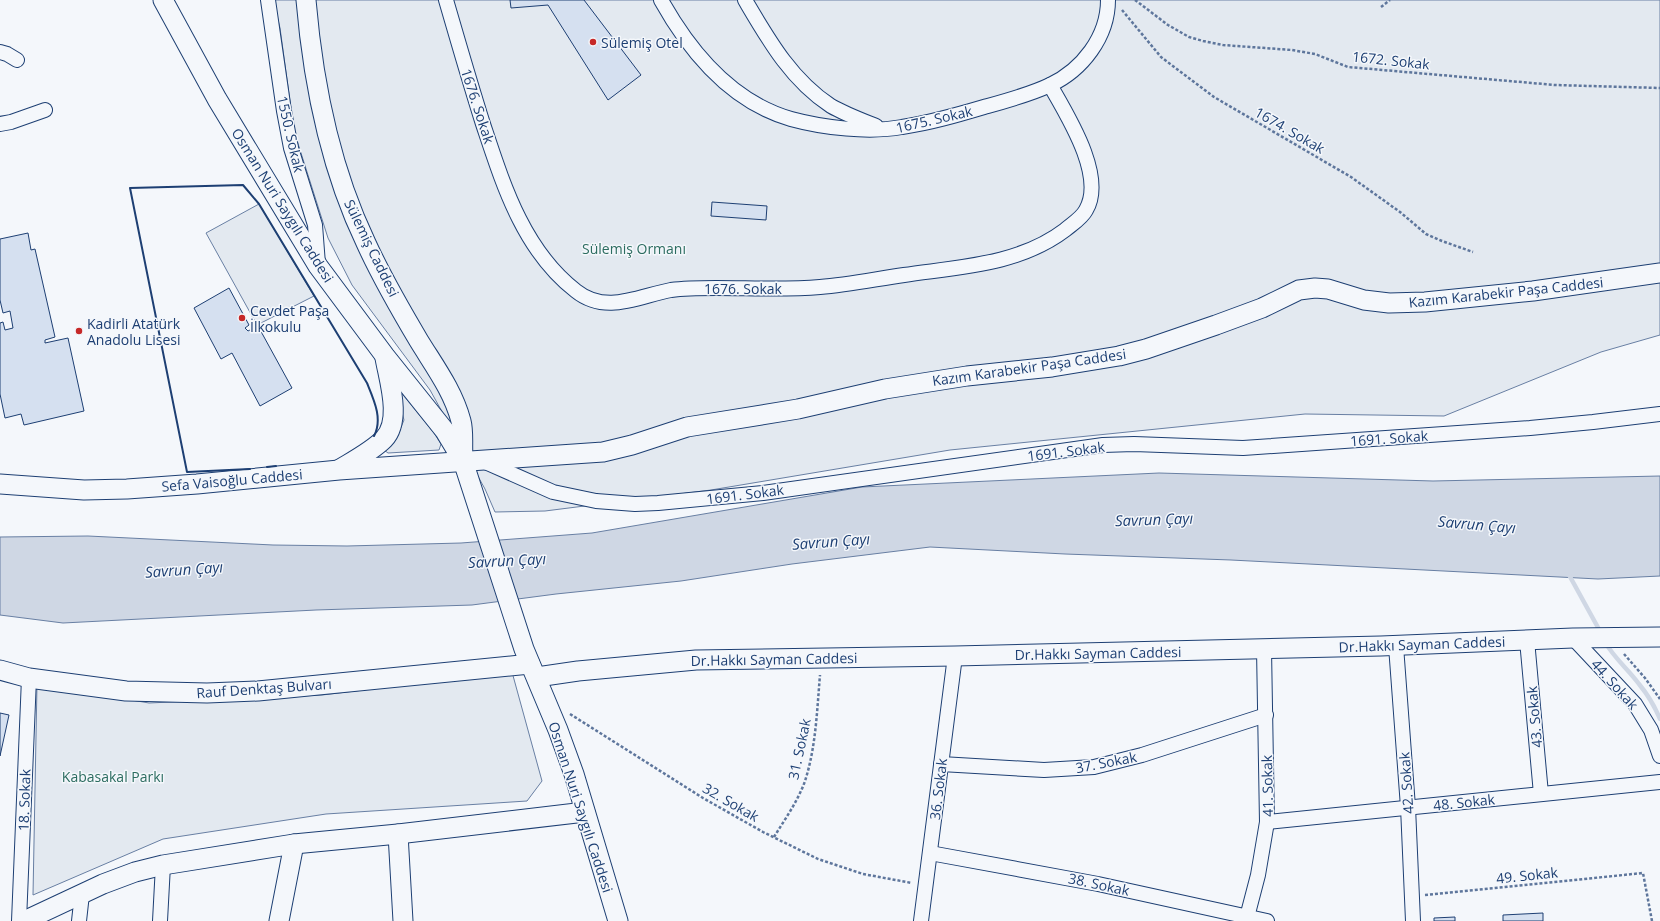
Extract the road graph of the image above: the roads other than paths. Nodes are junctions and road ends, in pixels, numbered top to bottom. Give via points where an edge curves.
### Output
1 (163, 0) edge
2 (268, 0) edge
3 (306, 0) edge
4 (446, 0) edge
5 (661, 0) edge
6 (745, 0) edge
7 (1114, 3) edge
8 (0, 52) edge
9 (17, 60) dead end
10 (1050, 85) junction
11 (45, 110) dead end
12 (0, 124) edge
13 (884, 129) junction
14 (318, 266) junction
15 (1660, 273) edge
16 (385, 356) junction
17 (1660, 414) edge
18 (472, 460) junction
19 (339, 470) junction
20 (0, 484) edge
21 (1660, 637) edge
22 (1573, 638) junction
23 (1528, 640) junction
24 (1396, 646) junction
25 (1264, 649) junction
26 (955, 656) junction
27 (530, 664) junction
28 (0, 670) edge
29 (29, 678) junction
30 (1266, 715) junction
31 (1660, 756) edge
32 (941, 764) junction
33 (1660, 782) edge
34 (1541, 794) junction
35 (1408, 808) junction
36 (585, 812) junction
37 (1267, 822) junction
38 (398, 834) junction
39 (294, 844) junction
40 (930, 853) junction
41 (163, 865) junction
42 (82, 894) junction
43 (1247, 918) edge
44 (19, 921) edge
45 (24, 921) edge
46 (79, 921) edge
47 (160, 921) edge
48 (279, 921) edge
49 (403, 921) edge
50 (618, 921) edge
51 (920, 921) edge
52 (1267, 921) edge
53 (1413, 921) edge

1 - 14 street, Osman Nuri Saygılı Caddesi via 217,99
2 - 14 street, 1550. Sokak via 288,134 315,224
3 - 18 street, Sülemiş Caddesi via 309,36 327,128 352,213 384,279 450,392
4 - 10 street, 1676. Sokak via 494,158 507,195 520,221 554,271 576,291 600,302 632,301 661,292 688,288 820,288 990,262 1022,254 1042,245 1074,223 1086,210 1091,190 1091,177 1082,144
5 - 13 street, 1675. Sokak via 689,44 712,70 751,100 791,119 832,126
6 - 13 street via 784,62 803,82 832,106
7 - 10 street, 1675. Sokak via 1095,46 1076,68
8 - 9 street
10 - 13 street, 1675. Sokak via 1032,93 945,118 907,127
11 - 12 street
14 - 16 street, Osman Nuri Saygılı Caddesi
15 - 18 street, Kazım Karabekir Paşa Caddesi via 1533,291 1425,302 1389,303 1364,300 1328,289 1299,290 1262,308 1216,325 1119,356 885,389 791,410 687,427 603,452
16 - 18 street, Osman Nuri Saygılı Caddesi via 445,431
16 - 19 street via 393,412 392,426 384,438
17 - 18 street, 1691. Sokak via 1514,429 1243,448 1103,445 763,493 658,504 596,501 553,492
18 - 19 street, Sefa Vaisoğlu Caddesi
18 - 27 street, Osman Nuri Saygılı Caddesi via 468,481
19 - 20 street, Sefa Vaisoğlu Caddesi via 127,489 70,490
21 - 22 street, Dr.Hakkı Sayman Caddesi
22 - 23 street, Dr.Hakkı Sayman Caddesi
22 - 31 street, 44. Sokak via 1636,704 1651,730
23 - 24 street, Dr.Hakkı Sayman Caddesi
23 - 34 street, 43. Sokak
24 - 25 street, Dr.Hakkı Sayman Caddesi
24 - 35 street, 42. Sokak
25 - 26 street, Dr.Hakkı Sayman Caddesi
25 - 30 street, 41. Sokak
26 - 27 street, Dr.Hakkı Sayman Caddesi via 696,660 593,669
26 - 32 street, 36. Sokak
27 - 29 street, Rauf Denktaş Bulvarı via 258,691 207,693 126,692
27 - 36 street, Osman Nuri Saygılı Caddesi via 574,774
28 - 29 street, Rauf Denktaş Bulvarı
29 - 44 street, 18. Sokak
30 - 32 street, 37. Sokak via 1142,755 1094,767 1044,770
30 - 37 street, 41. Sokak
32 - 40 street, 36. Sokak
33 - 34 street, 48. Sokak
34 - 35 street, 48. Sokak
35 - 37 street, 48. Sokak
35 - 53 street, 42. Sokak
36 - 38 street
36 - 50 street, Osman Nuri Saygılı Caddesi
37 - 43 street, 41. Sokak
38 - 39 street
38 - 49 street
39 - 41 street
39 - 48 street
40 - 43 street, 38. Sokak via 1074,879
40 - 51 street, 36. Sokak
41 - 42 street via 119,877
41 - 47 street
42 - 45 street
42 - 46 street
43 - 52 street, 38. Sokak

